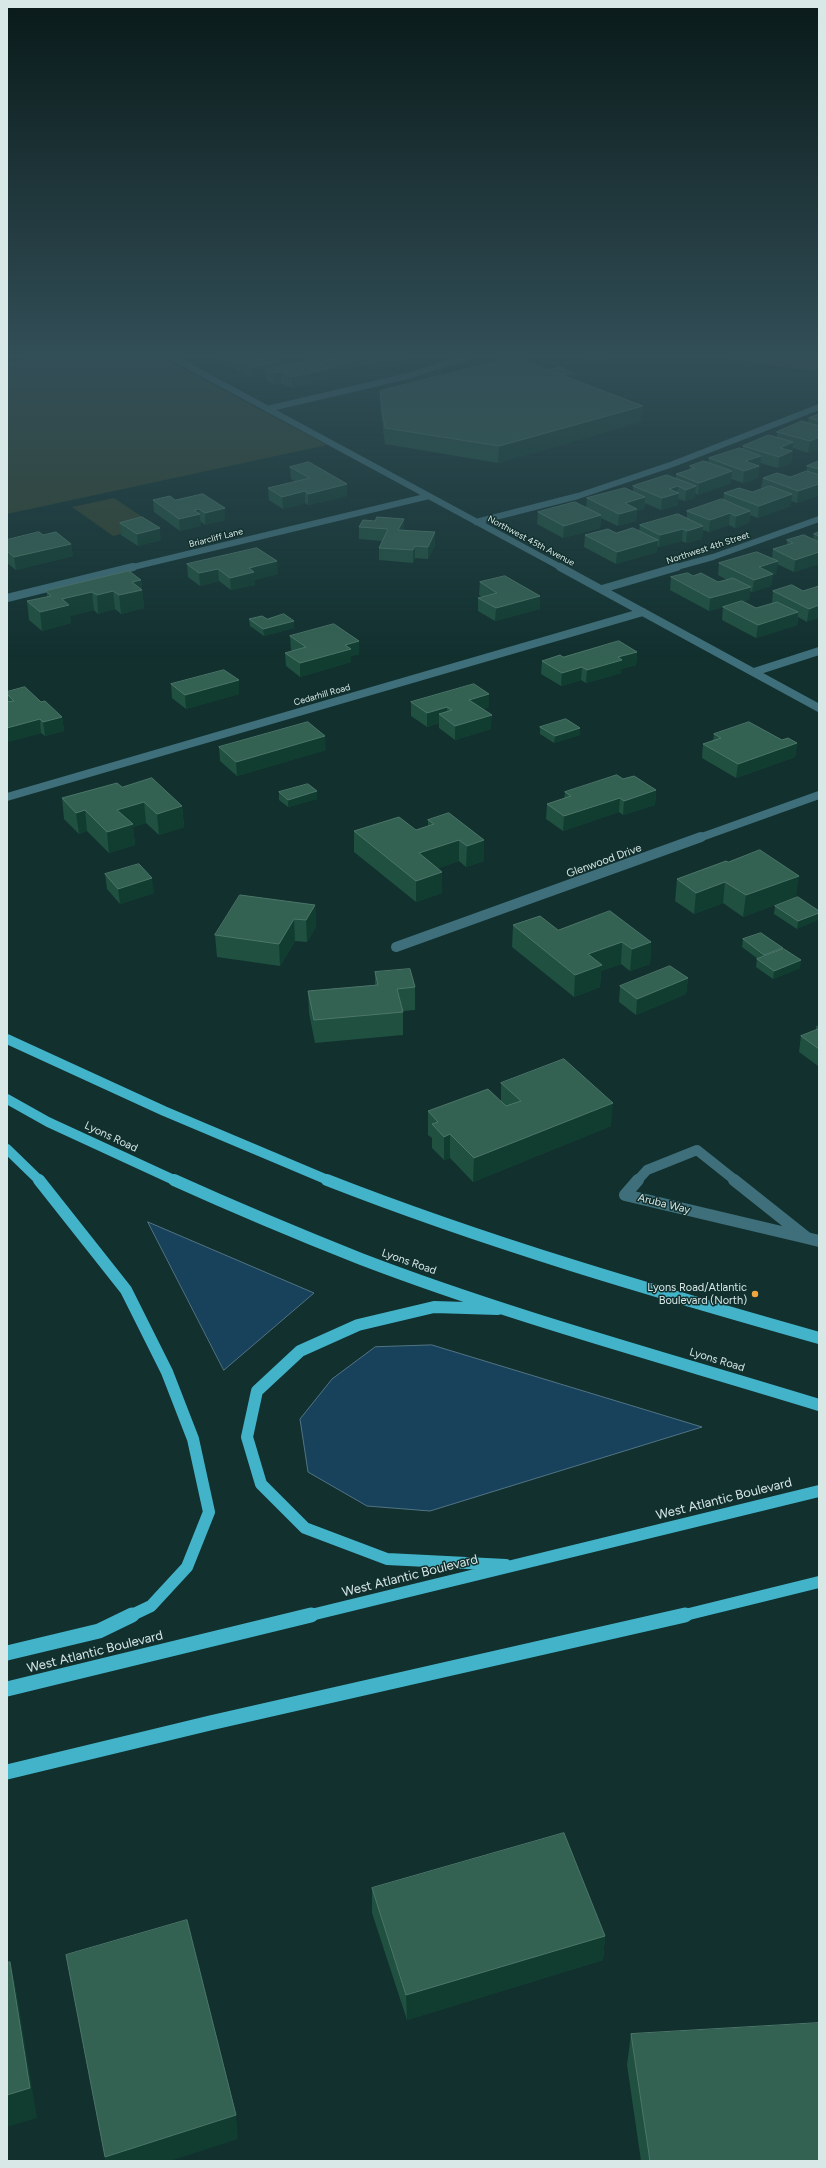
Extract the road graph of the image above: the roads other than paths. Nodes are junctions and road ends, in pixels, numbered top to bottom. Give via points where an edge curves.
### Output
1 (357, 457) edge
2 (690, 457) edge
3 (429, 496) junction
4 (819, 519) edge
5 (476, 522) junction
6 (602, 589) junction
7 (7, 598) edge
8 (643, 612) junction
9 (819, 651) edge
10 (754, 672) junction
11 (819, 708) edge
12 (819, 795) edge
13 (7, 797) edge
14 (396, 947) dead end
15 (7, 1039) edge
16 (7, 1099) edge
17 (7, 1149) edge
18 (814, 1240) edge
19 (509, 1310) junction
20 (819, 1338) edge
21 (819, 1405) edge
22 (819, 1491) edge
23 (518, 1566) junction
24 (819, 1582) edge
25 (7, 1653) edge
26 (7, 1689) edge
27 (7, 1772) edge

1 - 3 street, Northwest 45th Avenue
2 - 5 street via 578,496
3 - 5 street, Northwest 45th Avenue
3 - 7 street, Briarcliff Lane
4 - 6 street, Northwest 4th Street via 713,557
5 - 6 street, Northwest 45th Avenue
6 - 8 street, Northwest 45th Avenue
8 - 10 street, Northwest 45th Avenue
8 - 13 street, Cedarhill Road
9 - 10 street
10 - 11 street, Northwest 45th Avenue
12 - 14 street, Glenwood Drive
15 - 20 main road via 110,1088 280,1162 433,1220 581,1269
16 - 19 main road, Lyons Road via 48,1122 229,1205 362,1259
17 - 25 main road via 44,1185 126,1290 167,1372 193,1439 209,1512 187,1566 151,1606 99,1631
18 - 18 street, Aruba Way via 633,1196 625,1195 647,1170 697,1150
19 - 21 main road, Lyons Road
19 - 23 main road via 434,1307 358,1325 300,1351 257,1391 247,1437 261,1484 305,1528 387,1558
22 - 23 main road, West Atlantic Boulevard
23 - 26 main road, West Atlantic Boulevard
24 - 27 main road via 702,1612 112,1745

